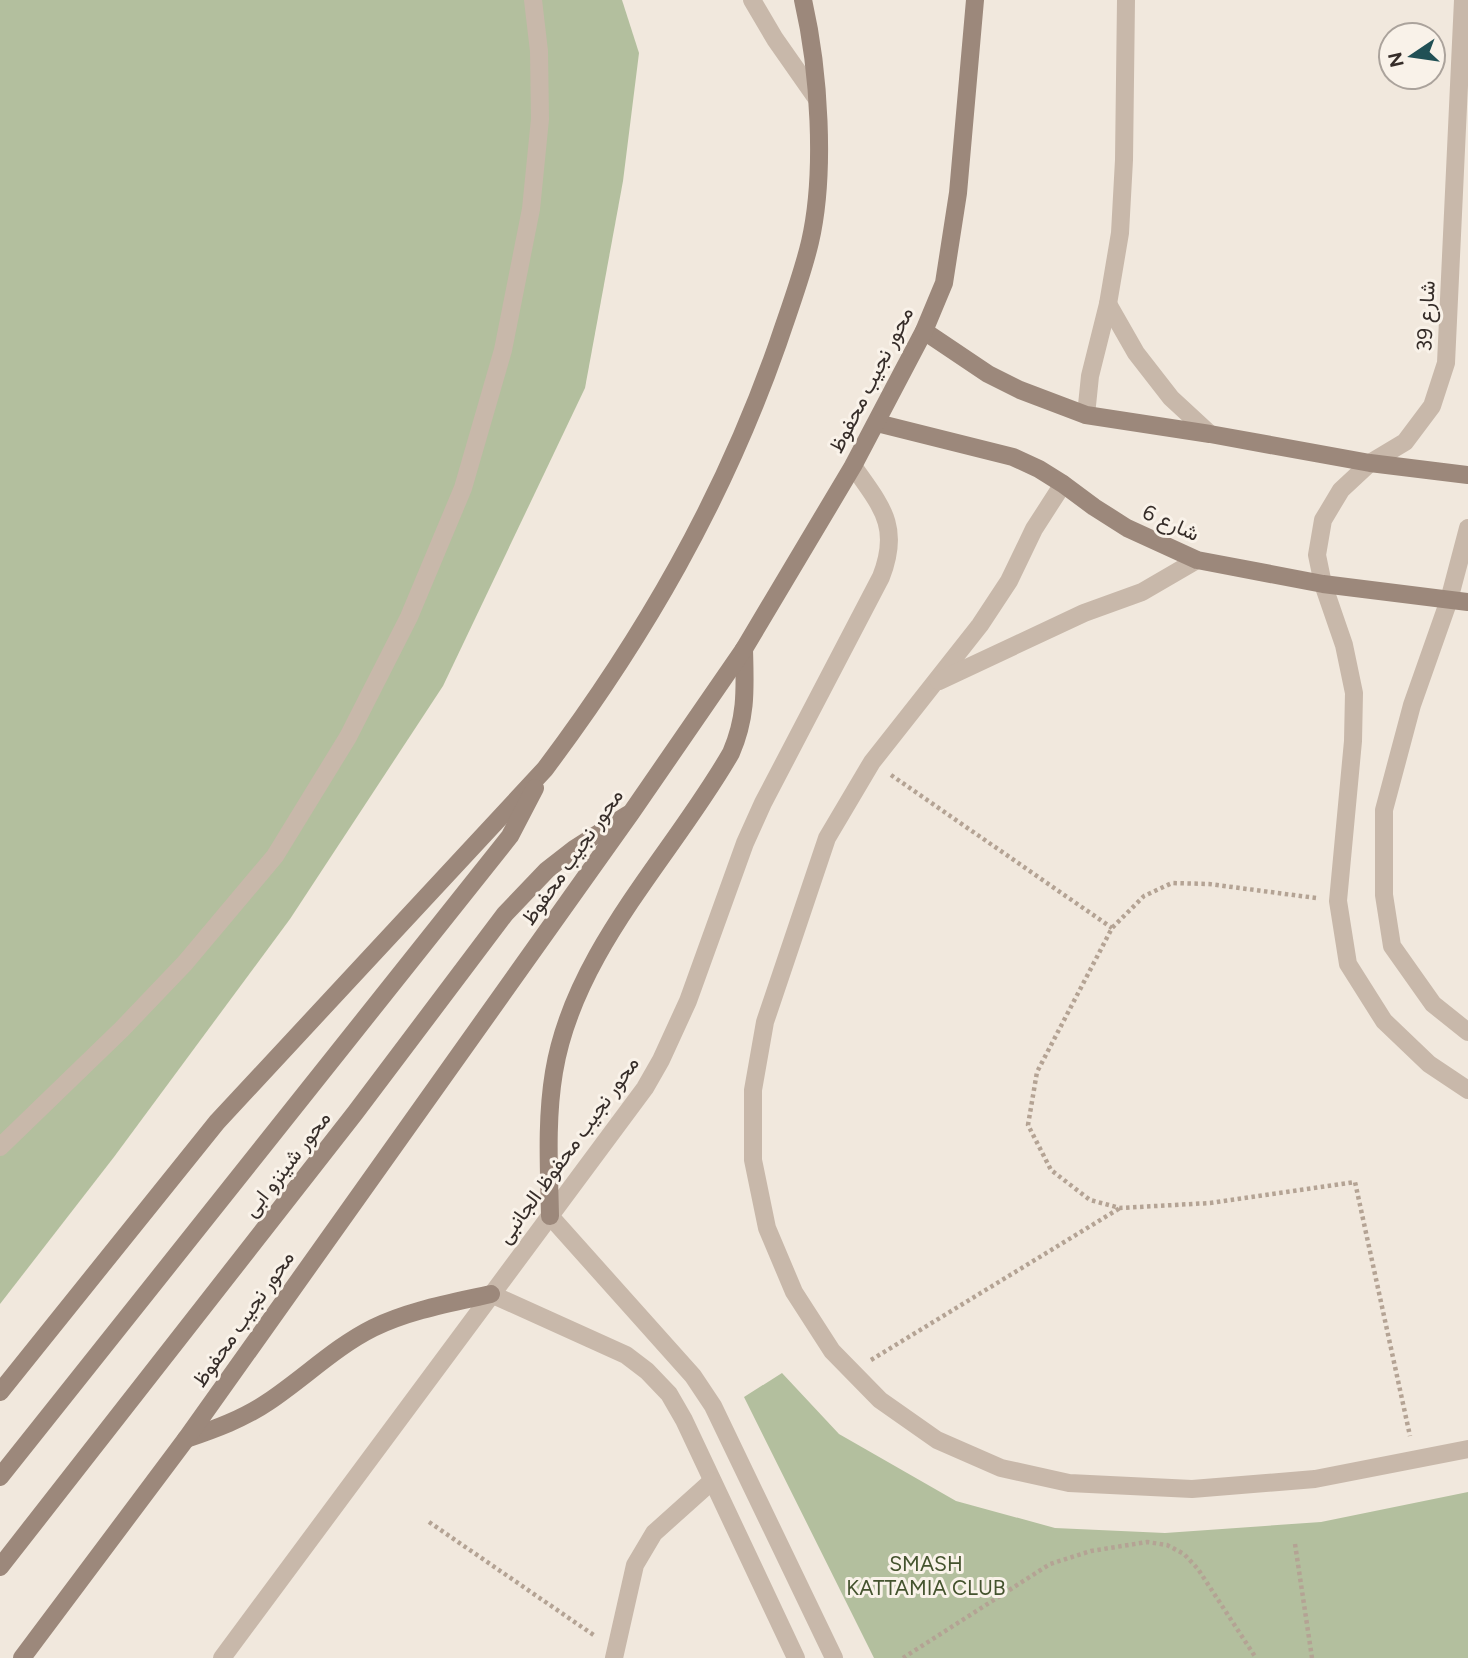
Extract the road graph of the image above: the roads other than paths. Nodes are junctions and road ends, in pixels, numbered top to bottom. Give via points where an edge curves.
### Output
1 (533, 0) edge
2 (752, 0) edge
3 (803, 0) edge
4 (975, 0) edge
5 (1126, 0) edge
6 (1464, 0) edge
7 (817, 99) junction
8 (1108, 304) junction
9 (924, 331) junction
10 (1086, 415) junction
11 (877, 423) junction
12 (1210, 434) junction
13 (1370, 463) junction
14 (853, 466) junction
15 (1468, 475) edge
16 (1063, 484) junction
17 (1468, 528) edge
18 (1197, 560) junction
19 (1323, 584) junction
20 (1449, 600) junction
21 (1468, 602) edge
22 (744, 649) junction
23 (936, 682) junction
24 (545, 769) junction
25 (631, 813) junction
26 (1468, 1032) edge
27 (1468, 1090) edge
28 (0, 1147) edge
29 (550, 1216) junction
30 (491, 1294) junction
31 (0, 1392) edge
32 (186, 1439) junction
33 (1468, 1448) edge
34 (0, 1477) edge
35 (712, 1481) junction
36 (0, 1567) edge
37 (616, 1655) edge
38 (22, 1658) edge
39 (222, 1658) edge
40 (796, 1658) edge
41 (834, 1658) edge

1 - 28 street via 540,119 531,209 506,338 463,488 409,617 348,737 275,856 185,963
2 - 7 street
3 - 7 main road
4 - 9 main road, محور نجيب محفوظ via 958,193 944,283
5 - 8 street via 1120,233
6 - 13 street, شارع 39 via 1446,363 1432,406 1405,442
7 - 24 main road via 816,194 810,241 747,423 706,515 664,592 597,698
8 - 10 street via 1097,340
8 - 12 street via 1136,353 1171,397
9 - 10 main road via 988,374
9 - 11 main road, محور نجيب محفوظ
10 - 12 main road
11 - 14 main road, محور نجيب محفوظ
11 - 16 main road, شارع 6 via 1013,457
12 - 13 main road
13 - 15 main road
13 - 19 street, شارع 39 via 1341,490 1324,520 1317,555
14 - 22 main road, محور نجيب محفوظ
14 - 29 street, محور نجيب محفوظ الجانبى via 887,520 888,559 881,577 762,803 662,1060
16 - 18 main road, شارع 6 via 1127,528
16 - 23 street via 1009,581
17 - 20 street
18 - 19 main road, شارع 6
18 - 23 street via 1142,592 1084,613
19 - 20 main road, شارع 6
19 - 27 street, شارع 39 via 1344,645 1354,693 1338,901 1348,964 1384,1021 1429,1064
20 - 21 main road, شارع 6
20 - 26 street via 1412,705 1384,810 1384,895 1392,946 1433,1004
22 - 25 main road, محور نجيب محفوظ
22 - 29 main road via 744,717 731,753 595,958 570,1013 551,1101
23 - 33 street via 872,762 827,838 765,1022 753,1090 753,1160 767,1228 794,1292 832,1351 880,1400 937,1440 1001,1468 1069,1483 1192,1489 1315,1479
24 - 31 main road via 216,1122
24 - 34 main road, محور شينزو ابى via 510,836
25 - 32 main road, محور نجيب محفوظ
25 - 36 main road, محور شينزو ابى via 547,870 505,914
29 - 30 street, محور نجيب محفوظ الجانبى
29 - 41 street via 693,1376 713,1406
30 - 32 main road via 402,1316 372,1329 259,1407
30 - 35 street via 626,1355 648,1371 669,1394
30 - 39 street, محور نجيب محفوظ الجانبى
32 - 38 main road, محور نجيب محفوظ
35 - 37 street via 654,1533 635,1565
35 - 40 street

